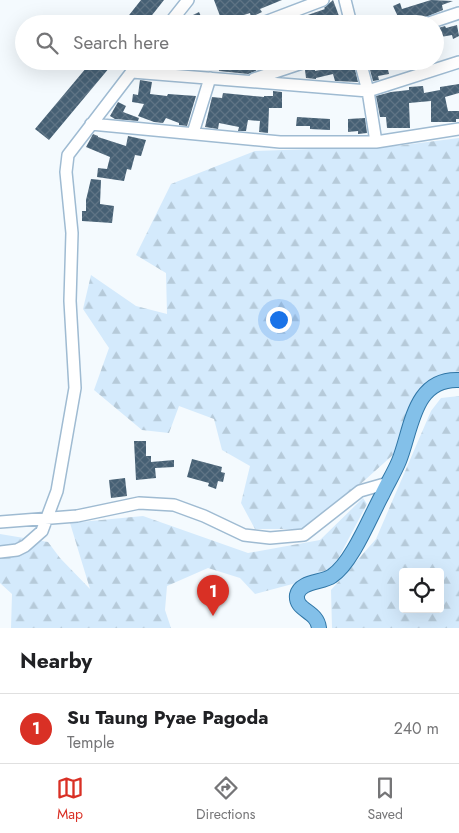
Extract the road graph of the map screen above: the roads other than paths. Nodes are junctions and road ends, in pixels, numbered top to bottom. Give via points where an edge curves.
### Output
1 (323, 0) edge
2 (345, 0) edge
3 (182, 3) edge
4 (459, 13) edge
5 (174, 15) edge
6 (284, 15) edge
7 (349, 15) edge
8 (444, 18) edge
9 (459, 62) edge
10 (444, 67) edge
11 (137, 70) edge
12 (281, 70) edge
13 (362, 70) edge
14 (434, 70) edge
15 (132, 72) junction
16 (210, 78) junction
17 (250, 80) junction
18 (368, 91) junction
19 (91, 124) junction
20 (459, 129) edge
21 (193, 133) junction
22 (376, 142) junction
23 (459, 380) edge
24 (388, 483) junction
25 (46, 518) junction
26 (0, 522) edge
27 (0, 552) edge
28 (319, 628) edge

1 - 6 street
2 - 7 street
3 - 5 street
4 - 8 street
9 - 10 street
11 - 15 street
12 - 17 street
13 - 18 street
14 - 18 street
15 - 16 street
15 - 19 street
16 - 17 street
16 - 21 street
17 - 18 street
18 - 22 street
19 - 21 street
19 - 25 street via 68,155 66,172 72,233 70,300 75,388 57,491
20 - 22 street
21 - 22 street via 280,142
23 - 24 main road via 443,381 422,396
24 - 25 street via 360,491 304,535 270,538 244,535 174,505 140,503 78,516
24 - 28 main road via 350,557 331,577 299,590 298,603 314,615
25 - 26 street
25 - 27 street via 42,531 25,546

